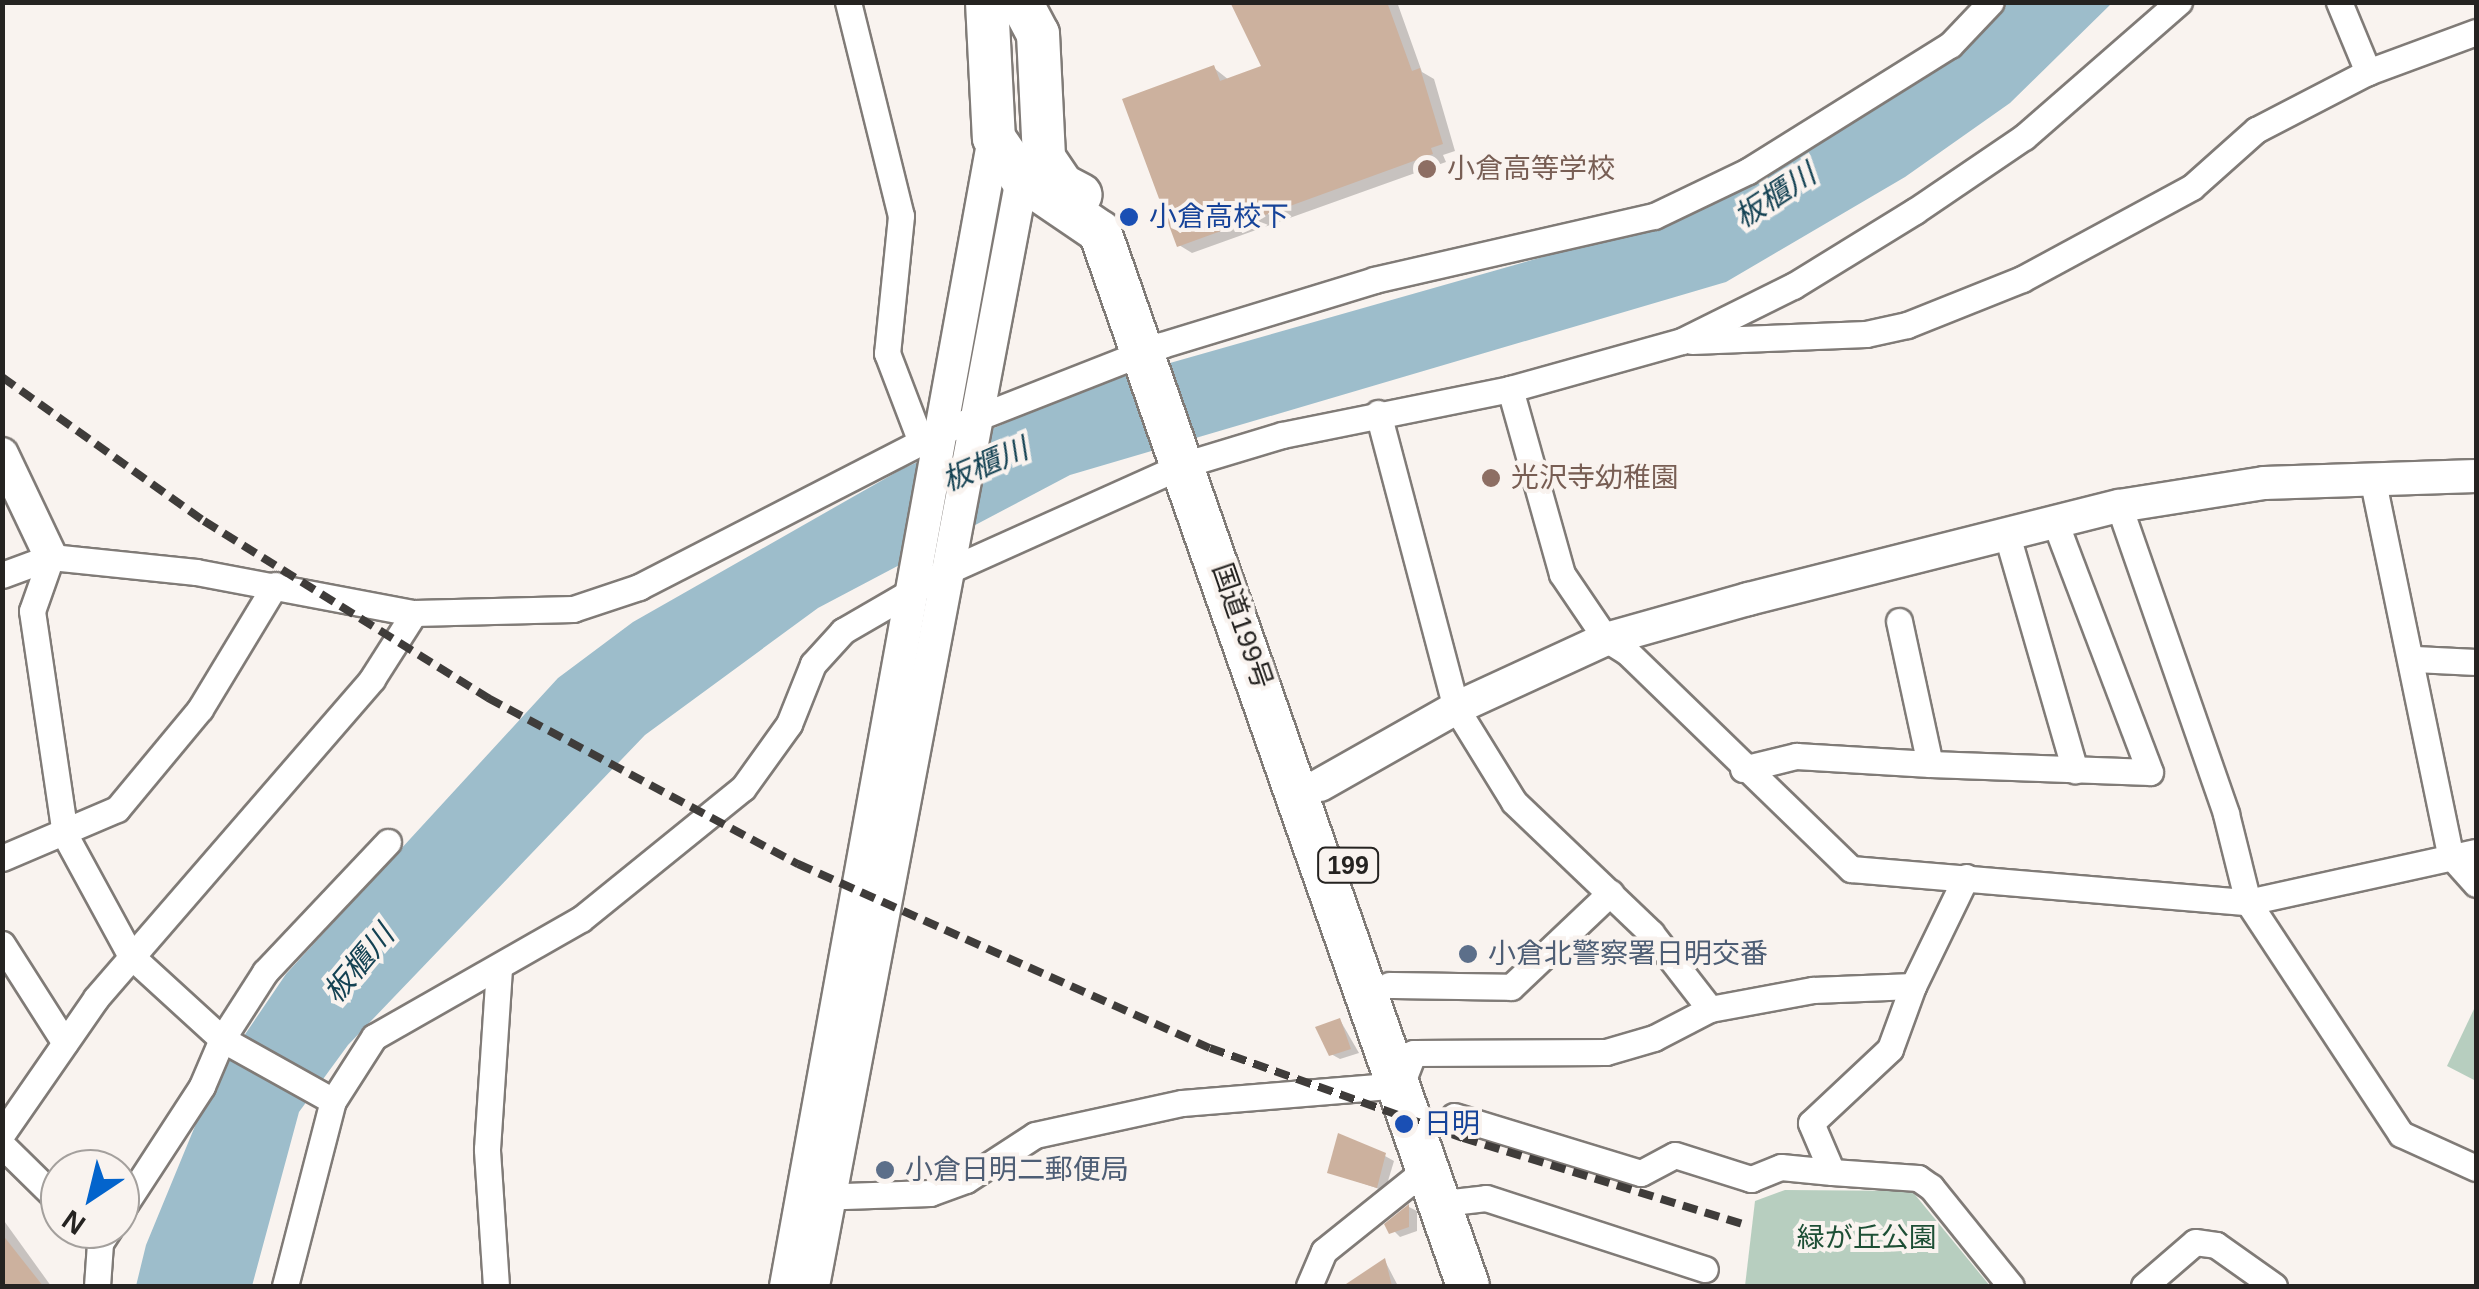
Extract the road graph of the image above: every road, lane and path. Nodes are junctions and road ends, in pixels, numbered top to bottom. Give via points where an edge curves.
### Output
1 (848, 2) edge
2 (988, 2) edge
3 (1020, 2) edge
4 (1992, 2) edge
5 (2179, 2) edge
6 (2339, 2) edge
7 (2476, 32) edge
8 (2368, 72) junction
9 (994, 138) junction
10 (1048, 190) junction
11 (983, 220) junction
12 (1682, 341) junction
13 (1156, 355) junction
14 (1510, 389) junction
15 (1378, 413) junction
16 (951, 433) junction
17 (2, 454) edge
18 (1192, 455) junction
19 (2476, 476) edge
20 (2374, 482) junction
21 (2119, 506) junction
22 (2055, 522) junction
23 (2006, 536) junction
24 (51, 558) junction
25 (929, 570) junction
26 (2, 575) edge
27 (275, 586) junction
28 (414, 613) junction
29 (1899, 620) dead end
30 (1606, 639) junction
31 (2414, 659) junction
32 (2476, 662) edge
33 (1456, 708) junction
34 (1930, 764) junction
35 (1743, 769) junction
36 (2076, 770) junction
37 (1320, 785) junction
38 (65, 835) junction
39 (388, 842) dead end
40 (2464, 854) edge
41 (2, 858) edge
42 (1966, 877) junction
43 (2476, 884) edge
44 (1610, 893) junction
45 (2248, 902) junction
46 (2, 944) edge
47 (131, 956) junction
48 (499, 967) junction
49 (1389, 985) junction
50 (1912, 986) junction
51 (1710, 1009) junction
52 (226, 1041) junction
53 (65, 1043) junction
54 (1407, 1069) junction
55 (324, 1095) junction
56 (1454, 1116) dead end
57 (2, 1134) edge
58 (2, 1145) edge
59 (2476, 1168) edge
60 (1832, 1172) junction
61 (140, 1181) edge
62 (40, 1182) edge
63 (1441, 1192) junction
64 (815, 1197) junction
65 (98, 1249) edge
66 (1705, 1269) dead end
67 (97, 1286) edge
68 (285, 1286) edge
69 (496, 1286) edge
70 (786, 1286) edge
71 (813, 1286) edge
72 (1309, 1286) edge
73 (1468, 1286) edge
74 (1493, 1286) edge
75 (2011, 1286) edge
76 (2144, 1286) edge
77 (2274, 1286) edge

1 - 16 street via 900,216 888,353
2 - 9 highway
3 - 10 highway
4 - 13 street via 1950,46 1748,171 1654,216 1374,280
5 - 12 street via 2024,137 1793,286
6 - 8 street
7 - 8 street
8 - 12 street via 2256,130 2192,187 2022,279 1907,325 1866,334
9 - 10 highway, 国道199号 / 199
9 - 11 street
10 - 11 street via 993,198
10 - 13 highway, 国道199号 / 199 via 1100,232
10 - 16 street via 1016,225
11 - 16 street
12 - 14 street
13 - 16 street
13 - 18 highway, 国道199号 / 199
14 - 15 street
14 - 30 street via 1562,574
15 - 18 street
15 - 33 street
16 - 25 street
16 - 28 street via 606,598 573,609
17 - 24 street
18 - 25 street
18 - 37 highway, 国道199号 / 199
18 - 54 highway, 国道199号 / 199
19 - 20 street
20 - 21 street via 2264,484
20 - 31 street
21 - 22 street
21 - 45 street via 2226,814
22 - 23 street
22 - 36 street via 2150,772
23 - 30 street
23 - 36 street
24 - 26 street
24 - 27 street
24 - 38 street via 32,611
25 - 48 street via 843,630 813,664 789,724 744,788 580,919
25 - 64 street
27 - 28 street
27 - 38 street via 200,709 117,809
28 - 47 street via 372,680
29 - 34 street
30 - 33 street
30 - 35 street via 1627,652
31 - 32 street
31 - 40 street
33 - 37 street
33 - 44 street via 1514,802
34 - 35 street via 1796,756
34 - 36 street
35 - 42 street via 1850,869
37 - 49 highway, 国道199号 / 199
38 - 41 street
38 - 47 street
39 - 52 street via 266,972
40 - 43 street
40 - 45 street
42 - 45 street
42 - 50 street
44 - 49 street via 1511,987
44 - 51 street
45 - 59 street via 2400,1134
46 - 53 street
47 - 52 street
47 - 53 street
48 - 55 street via 374,1037
48 - 69 street via 487,1149
49 - 54 highway, 国道199号 / 199
50 - 51 street via 1813,990
50 - 60 street via 1890,1049 1811,1123
51 - 54 street via 1654,1038 1606,1052
52 - 55 street
52 - 61 street
53 - 57 street
54 - 63 highway, 国道199号 / 199
54 - 64 street via 1182,1103 1035,1135 966,1180 930,1194
55 - 68 street
56 - 60 street via 1641,1173 1674,1155 1751,1179 1781,1167
58 - 62 street
60 - 75 street via 1918,1178
63 - 66 street via 1486,1198
63 - 72 street via 1324,1251
63 - 73 highway, 国道199号 / 199
63 - 74 highway, 国道199号 / 199
64 - 70 street
64 - 71 street
65 - 67 street
76 - 77 street via 2195,1242 2216,1245

